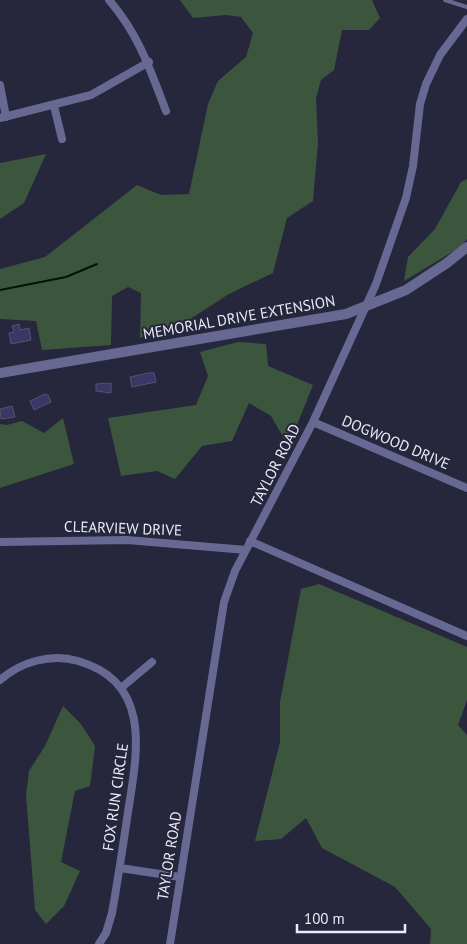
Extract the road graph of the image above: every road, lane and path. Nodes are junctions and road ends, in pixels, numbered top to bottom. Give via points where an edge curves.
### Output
1 (109, 0) edge
2 (445, 0) edge
3 (467, 7) edge
4 (467, 19) edge
5 (149, 62) junction
6 (0, 85) edge
7 (54, 106) junction
8 (166, 110) dead end
9 (3, 117) edge
10 (62, 139) dead end
11 (467, 247) edge
12 (365, 307) junction
13 (0, 373) edge
14 (313, 422) junction
15 (467, 488) edge
16 (0, 542) edge
17 (250, 542) junction
18 (246, 550) junction
19 (467, 636) edge
20 (152, 662) dead end
21 (0, 680) edge
22 (121, 688) junction
23 (120, 868) junction
24 (180, 877) junction
25 (99, 944) edge
26 (170, 944) edge

1 - 5 street via 129,25
2 - 3 lane
4 - 12 street, TAYLOR ROAD via 440,55 426,84 406,198 388,253
5 - 7 street via 91,95
5 - 8 street
6 - 9 street
7 - 9 street
7 - 10 street
11 - 12 street, MEMORIAL DRIVE EXTENSION via 422,281
12 - 13 street, MEMORIAL DRIVE EXTENSION via 310,321
12 - 14 street, TAYLOR ROAD
14 - 15 street, DOGWOOD DRIVE
14 - 17 street, TAYLOR ROAD
16 - 18 street, CLEARVIEW DRIVE via 127,540
17 - 18 street, TAYLOR ROAD
17 - 19 street
18 - 24 street, TAYLOR ROAD via 229,586 220,618
20 - 22 street
21 - 22 street, FOX RUN CIRCLE via 15,669 36,661 66,659 96,669
22 - 23 street, FOX RUN CIRCLE via 133,713 138,743
23 - 24 street, FOX RUN CIRCLE
23 - 25 street, FOX RUN CIRCLE via 110,919
24 - 26 street, TAYLOR ROAD

